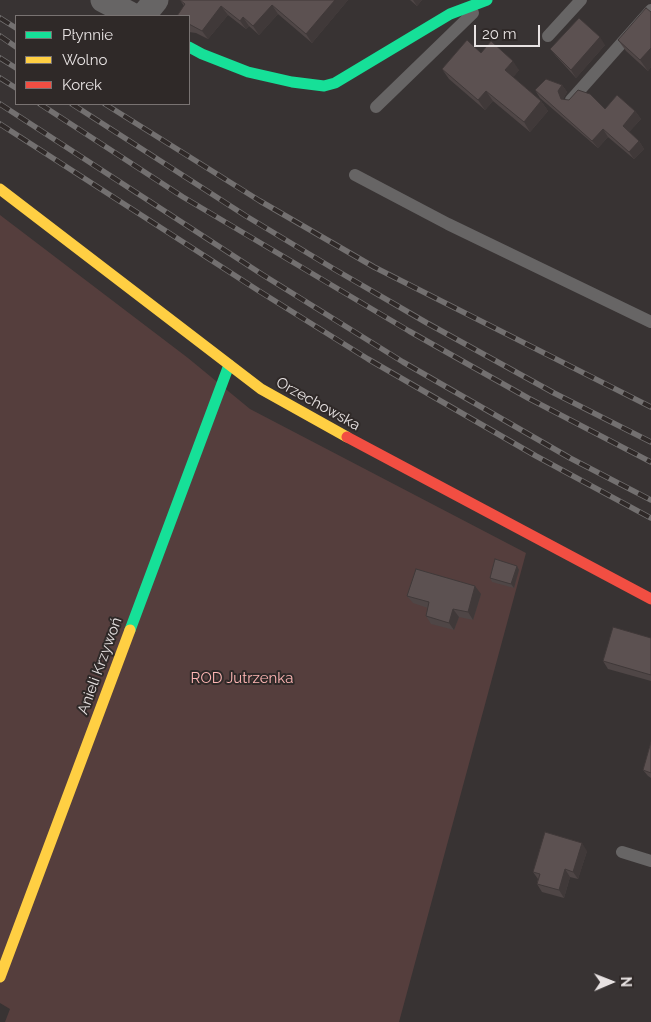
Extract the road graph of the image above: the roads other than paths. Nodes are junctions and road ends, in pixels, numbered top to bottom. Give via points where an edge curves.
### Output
1 (103, 0) edge
2 (156, 0) edge
3 (581, 0) edge
4 (486, 1) edge
5 (651, 10) edge
6 (132, 15) edge
7 (144, 15) edge
8 (548, 36) dead end
9 (190, 48) edge
10 (572, 100) edge
11 (376, 107) dead end
12 (355, 175) dead end
13 (0, 189) edge
14 (651, 322) edge
15 (229, 365) junction
16 (651, 599) edge
17 (622, 852) dead end
18 (651, 861) edge
19 (0, 977) edge

1 - 6 street
2 - 7 street
3 - 8 lane
4 - 9 street via 450,14 335,83 324,86 248,72
4 - 11 lane
5 - 10 lane
12 - 14 lane via 448,224
13 - 15 street, Orzechowska
15 - 16 street, Orzechowska via 261,389 310,417
15 - 19 street, Anieli Krzywoń
17 - 18 lane

